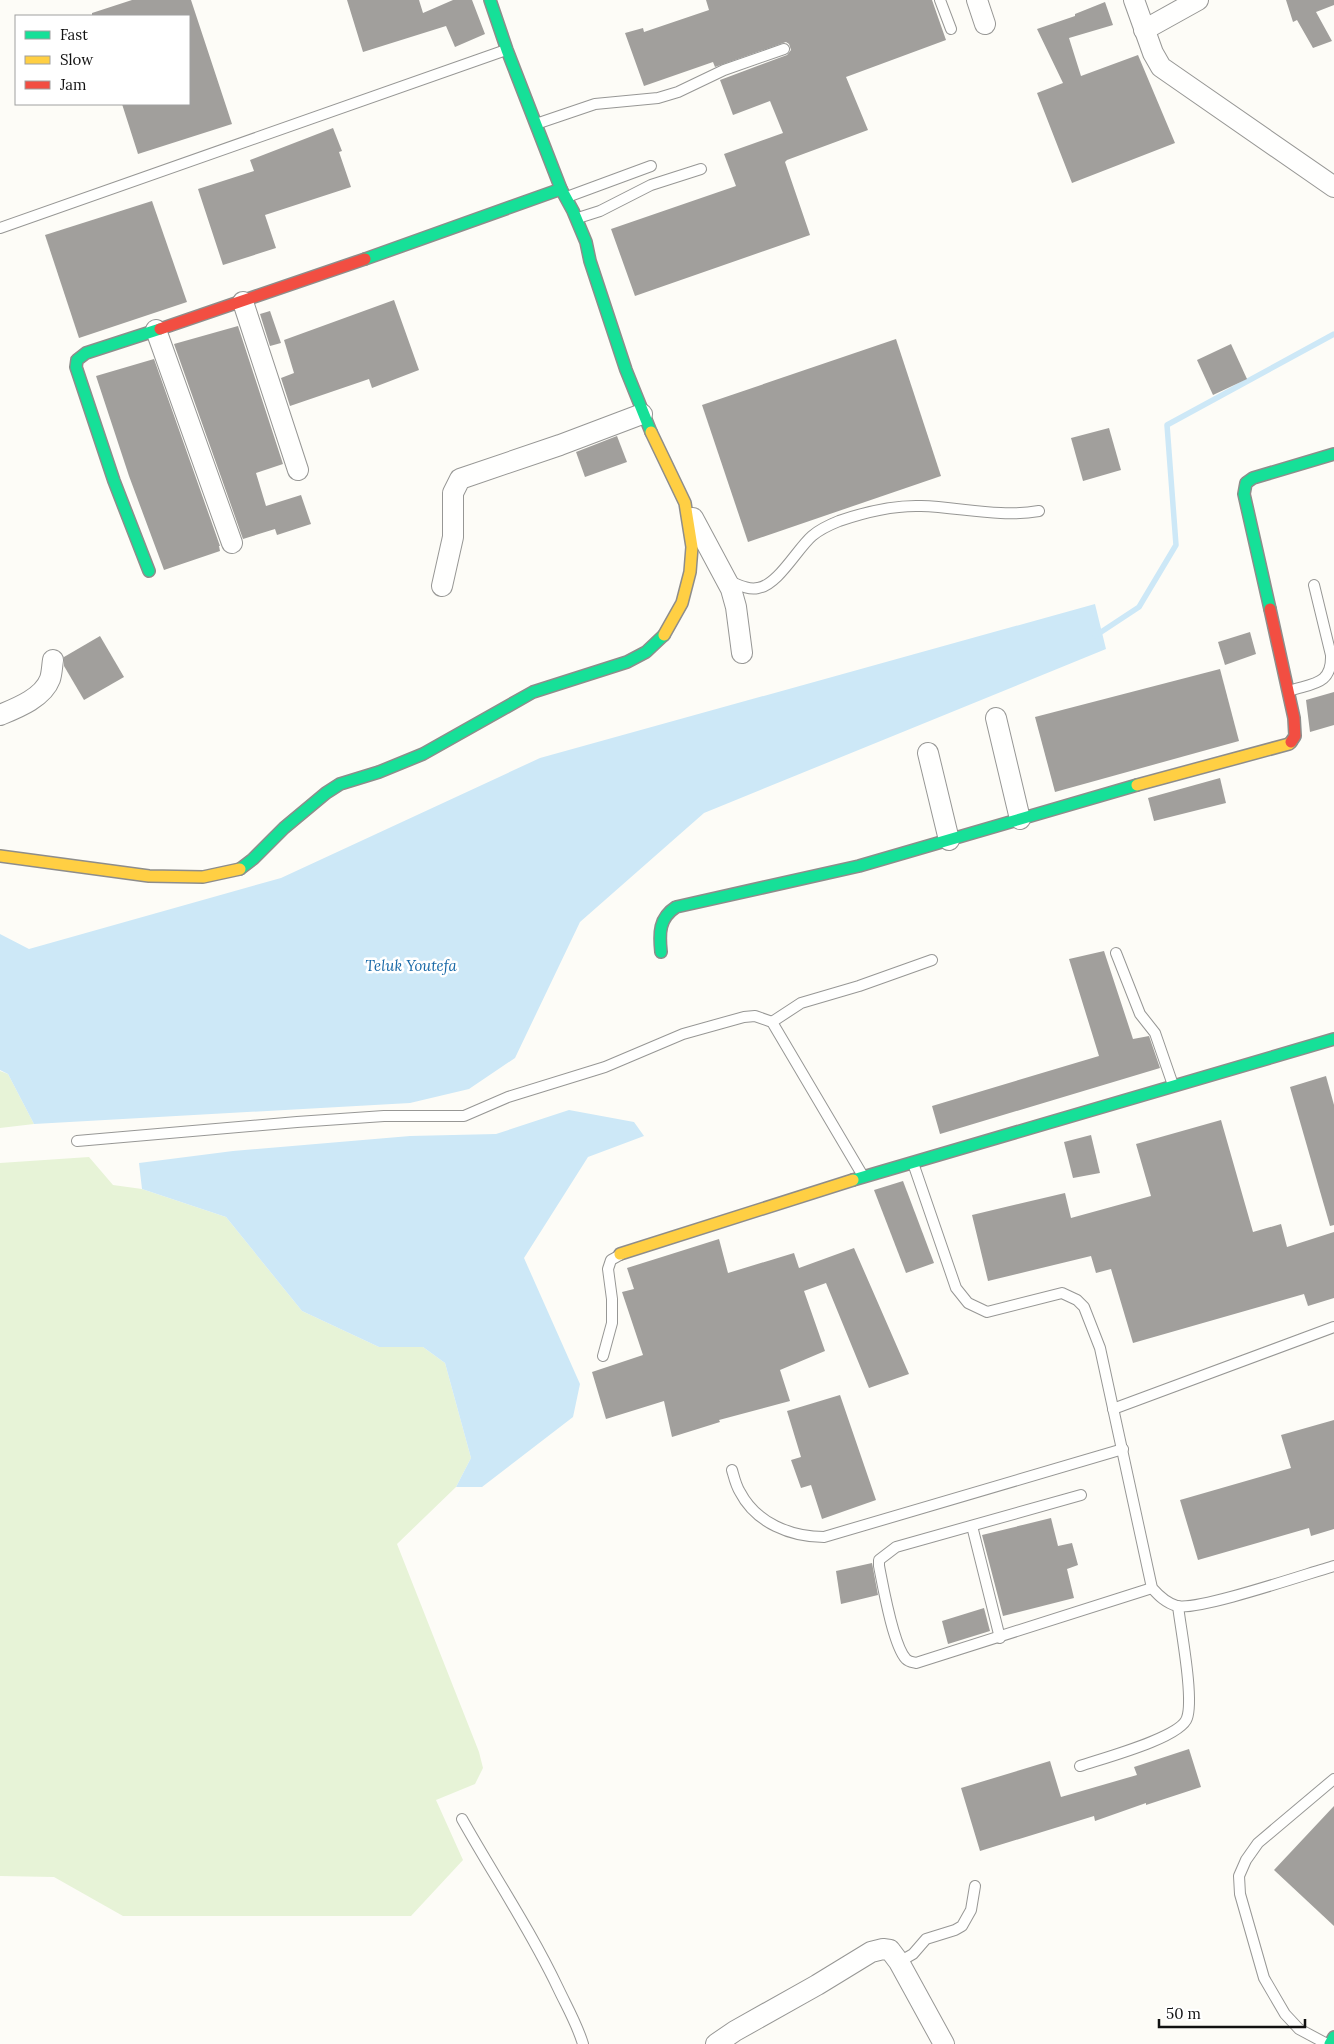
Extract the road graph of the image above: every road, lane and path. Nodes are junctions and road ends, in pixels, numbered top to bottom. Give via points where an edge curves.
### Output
1 (490, 0) edge
2 (940, 0) edge
3 (977, 0) edge
4 (1134, 0) edge
5 (1198, 0) edge
6 (984, 24) dead end
7 (951, 29) dead end
8 (1144, 30) junction
9 (784, 49) dead end
10 (507, 50) junction
11 (535, 124) junction
12 (651, 166) dead end
13 (701, 169) dead end
14 (1334, 187) edge
15 (563, 193) junction
16 (577, 219) junction
17 (0, 228) edge
18 (243, 302) junction
19 (156, 330) junction
20 (642, 414) junction
21 (1334, 454) edge
22 (298, 470) dead end
23 (685, 503) junction
24 (1039, 511) dead end
25 (232, 543) dead end
26 (149, 572) dead end
27 (726, 580) junction
28 (1314, 585) dead end
29 (442, 586) dead end
30 (742, 653) dead end
31 (53, 660) dead end
32 (1288, 691) junction
33 (0, 715) edge
34 (996, 718) dead end
35 (928, 753) dead end
36 (1020, 819) junction
37 (949, 840) junction
38 (0, 856) edge
39 (661, 952) dead end
40 (1116, 953) dead end
41 (932, 960) dead end
42 (772, 1022) junction
43 (1334, 1039) edge
44 (1173, 1086) junction
45 (77, 1141) dead end
46 (912, 1161) junction
47 (864, 1177) junction
48 (620, 1254) joint
49 (1334, 1327) edge
50 (603, 1356) dead end
51 (1113, 1409) junction
52 (1123, 1449) junction
53 (732, 1470) dead end
54 (1081, 1495) dead end
55 (972, 1526) junction
56 (1334, 1566) edge
57 (1152, 1588) junction
58 (1178, 1606) junction
59 (1000, 1638) junction
60 (1080, 1766) dead end
61 (1334, 1779) edge
62 (462, 1819) dead end
63 (975, 1886) dead end
64 (899, 1962) junction
65 (739, 2037) edge
66 (1334, 2037) edge
67 (582, 2044) edge
68 (716, 2044) edge
69 (944, 2044) edge
70 (1328, 2044) edge

1 - 10 main road
2 - 7 lane
3 - 6 street
4 - 8 street
5 - 8 street
8 - 14 street via 1161,67
9 - 11 lane via 724,70 678,92 658,98 596,104
10 - 11 main road
10 - 17 lane
11 - 15 main road
12 - 15 lane
13 - 16 lane via 651,185
15 - 16 main road
15 - 18 main road
16 - 20 main road
18 - 19 main road
18 - 22 street
19 - 25 street
19 - 26 main road via 86,353 77,360 76,367
20 - 23 main road
20 - 29 street via 460,479 453,493 453,537
21 - 32 main road via 1252,478 1246,484 1244,494
23 - 27 street
23 - 38 main road via 692,547 690,572 682,602 668,630 646,652 627,662 534,692 423,754 340,784 291,822 240,869 202,877 149,876
24 - 27 lane via 1022,514 921,506 873,510 821,529 770,583 759,588 743,588
27 - 30 street via 736,607
28 - 32 lane via 1331,655 1330,673 1320,681
31 - 33 street via 45,689 21,706
32 - 36 main road via 1294,718 1294,736 1289,744
34 - 36 street
35 - 37 street
36 - 37 main road
37 - 39 main road via 859,866 668,910 659,932
40 - 44 lane via 1140,1014 1155,1033
41 - 42 lane via 801,1003
42 - 45 lane via 755,1016 744,1017 683,1034 605,1067 508,1097 464,1116 384,1116
42 - 47 lane
43 - 44 main road
44 - 46 main road
46 - 47 main road
46 - 51 lane via 956,1288 962,1296 968,1303 987,1312 1062,1293 1077,1300 1084,1307 1100,1348
47 - 48 main road
48 - 50 lane via 611,1260 608,1268 612,1323
49 - 51 lane
51 - 52 lane
52 - 53 lane via 824,1537 790,1533 752,1510 739,1492
52 - 57 lane
54 - 55 lane
55 - 59 lane
55 - 59 lane via 896,1547 879,1560 891,1624 903,1655 916,1663
56 - 58 lane via 1202,1604
57 - 58 lane via 1161,1599
57 - 59 lane
58 - 60 lane via 1190,1701 1187,1720 1152,1742
61 - 70 lane via 1258,1843 1239,1876 1240,1894 1264,1978 1285,2014 1299,2029
62 - 67 lane via 547,1964
63 - 64 lane via 971,1910 962,1926 926,1939 913,1954
64 - 65 street via 890,1950 872,1952
64 - 69 street
65 - 68 street
66 - 70 main road

